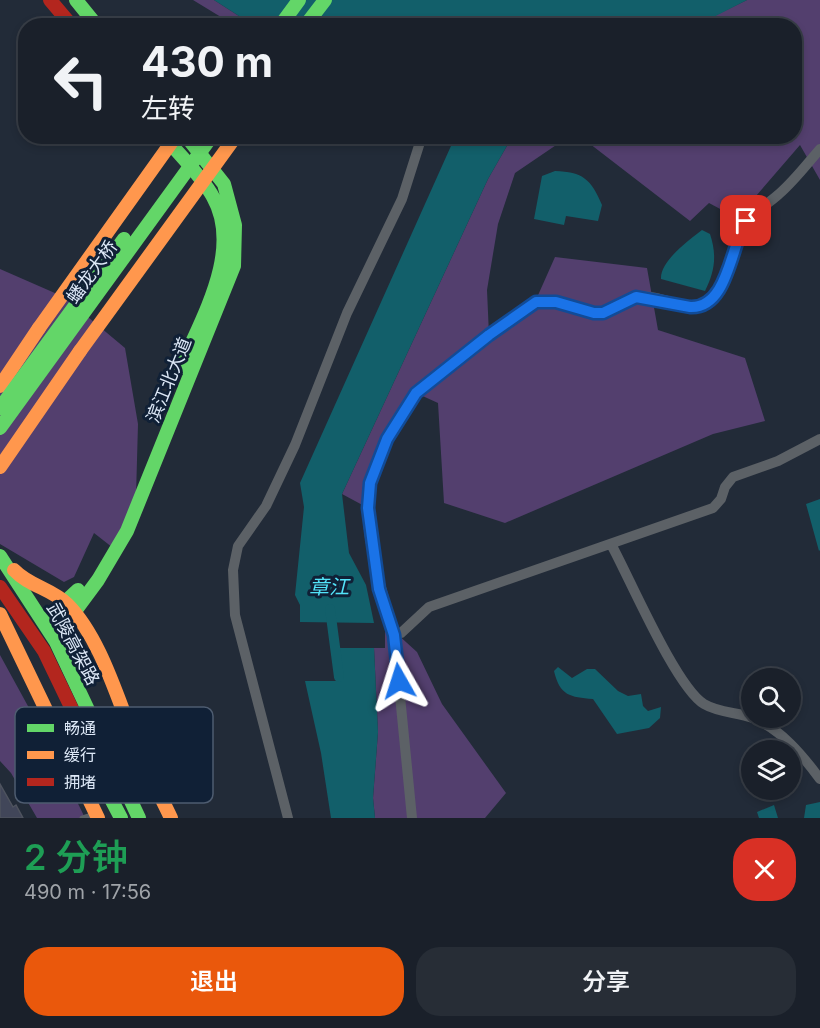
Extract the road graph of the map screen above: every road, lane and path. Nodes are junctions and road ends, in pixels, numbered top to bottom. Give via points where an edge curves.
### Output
1 (50, 0) edge
2 (76, 0) edge
3 (299, 0) edge
4 (324, 0) edge
5 (65, 18) edge
6 (91, 18) edge
7 (284, 18) edge
8 (311, 18) edge
9 (170, 144) edge
10 (170, 144) edge
11 (192, 144) edge
12 (193, 144) edge
13 (206, 144) edge
14 (230, 144) edge
15 (420, 144) edge
16 (820, 149) edge
17 (0, 386) edge
18 (0, 408) edge
19 (0, 428) edge
20 (820, 439) edge
21 (0, 467) edge
22 (612, 546) junction
23 (0, 554) edge
24 (21, 578) junction
25 (0, 587) edge
26 (70, 607) junction
27 (0, 612) edge
28 (50, 616) junction
29 (61, 630) junction
30 (394, 635) junction
31 (45, 707) edge
32 (63, 707) edge
33 (70, 707) edge
34 (87, 707) edge
35 (97, 707) edge
36 (120, 707) edge
37 (820, 779) edge
38 (115, 803) edge
39 (116, 803) edge
40 (132, 803) edge
41 (141, 803) edge
42 (164, 803) edge
43 (97, 816) edge
44 (82, 818) edge
45 (123, 818) edge
46 (139, 818) edge
47 (148, 818) edge
48 (171, 818) edge
49 (288, 818) edge
50 (412, 818) edge

1 - 5 main road
2 - 6 main road
3 - 7 main road
4 - 8 main road
9 - 26 main road, 滨江北大道 via 214,199 224,239 222,263 118,527
10 - 17 main road, bridge
11 - 26 main road, 滨江北大道 via 225,184 235,225 234,266 128,531 98,580
12 - 18 main road, 蟠龙大桥, bridge
13 - 19 main road, 蟠龙大桥, bridge
14 - 21 main road, bridge
15 - 49 street via 402,200 347,314 295,445 266,506 238,546 233,570 235,615
16 - 30 street via 780,194 746,221 725,279 708,303 698,308 636,297 603,313 594,313 556,302 536,302 416,393 387,439 370,483 368,508 379,589
20 - 22 street via 778,461 733,477 713,508
22 - 30 street via 518,574 429,608
22 - 37 street via 652,627 694,695 704,704 753,718 770,728 785,739
23 - 24 main road
23 - 34 main road, 武陵高架路 via 56,642
24 - 26 main road via 52,591
24 - 28 main road
25 - 33 main road, 武陵高架路 via 44,651
26 - 28 main road, 滨江北大道
26 - 29 main road, 滨江北大道
26 - 36 main road via 104,668
27 - 31 main road
27 - 32 main road via 31,649
28 - 29 main road
29 - 35 main road
30 - 50 street
38 - 45 main road
39 - 45 main road, 武陵高架路
40 - 46 main road, 武陵高架路
41 - 47 main road
42 - 48 main road
43 - 44 lane

